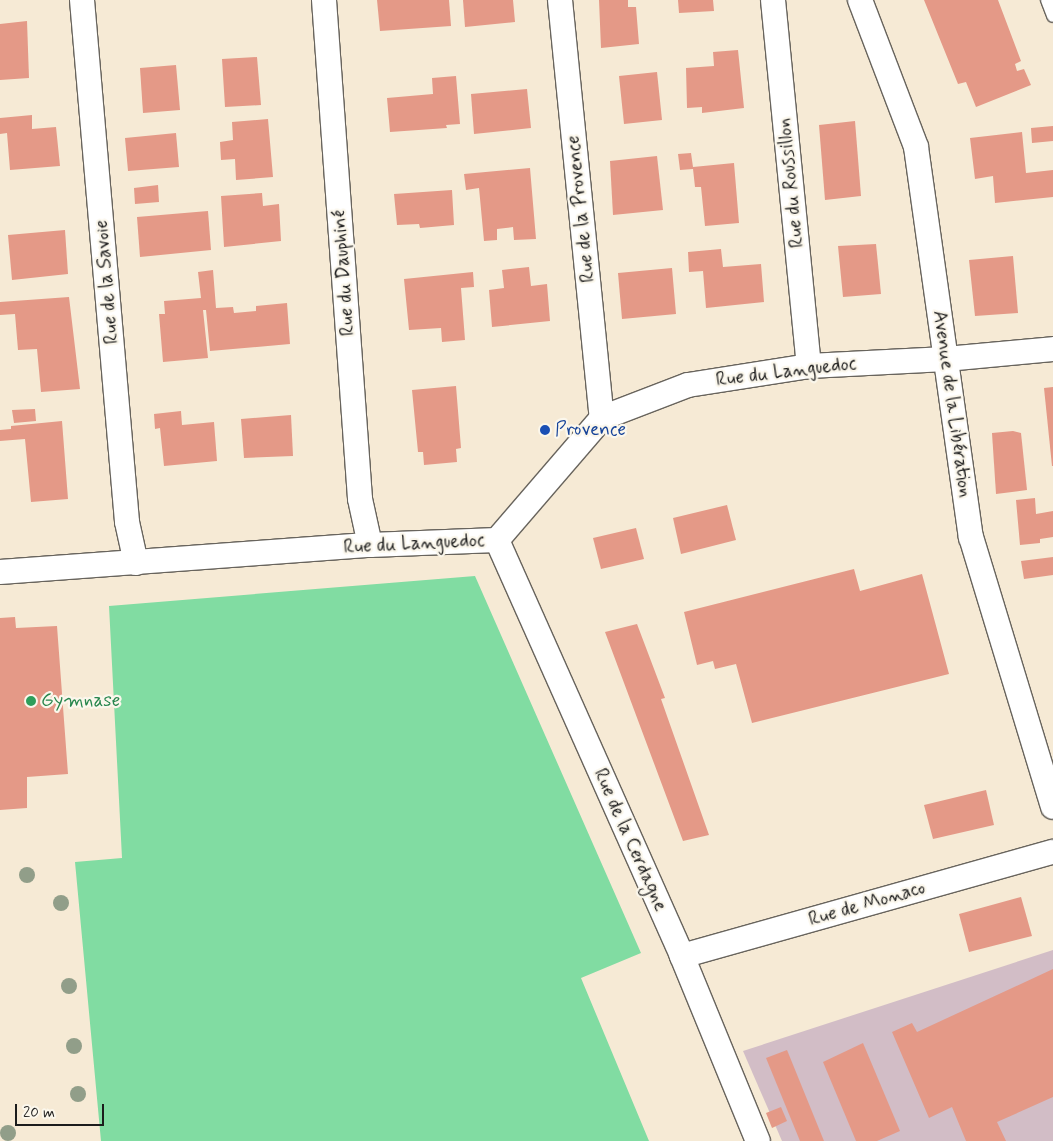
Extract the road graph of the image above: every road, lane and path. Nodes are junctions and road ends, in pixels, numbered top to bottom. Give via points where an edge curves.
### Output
1 (82, 0) edge
2 (324, 0) edge
3 (560, 0) edge
4 (773, 0) edge
5 (860, 0) edge
6 (1047, 0) edge
7 (1053, 16) edge
8 (1053, 348) edge
9 (946, 359) junction
10 (809, 366) junction
11 (602, 418) junction
12 (497, 540) junction
13 (370, 545) junction
14 (136, 563) junction
15 (0, 572) edge
16 (1053, 807) edge
17 (1053, 852) edge
18 (682, 956) junction
19 (758, 1141) edge

1 - 14 street, Rue de la Savoie via 127,522
2 - 13 street, Rue du Dauphiné via 360,500
3 - 11 street, Rue de la Provence
4 - 10 street, Rue du Roussillon
5 - 9 street, Avenue de la Libération via 916,147
6 - 7 lane
8 - 9 street, Rue du Languedoc
9 - 10 street, Rue du Languedoc
9 - 16 street, Avenue de la Libération via 971,537
10 - 11 street, Rue du Languedoc via 688,385
11 - 12 street, Rue du Languedoc
12 - 13 street, Rue du Languedoc
12 - 18 street, Rue de la Cerdagne
13 - 14 street, Rue du Languedoc
14 - 15 street, Rue du Languedoc
17 - 18 street, Rue de Monaco
18 - 19 street, Rue de la Cerdagne

